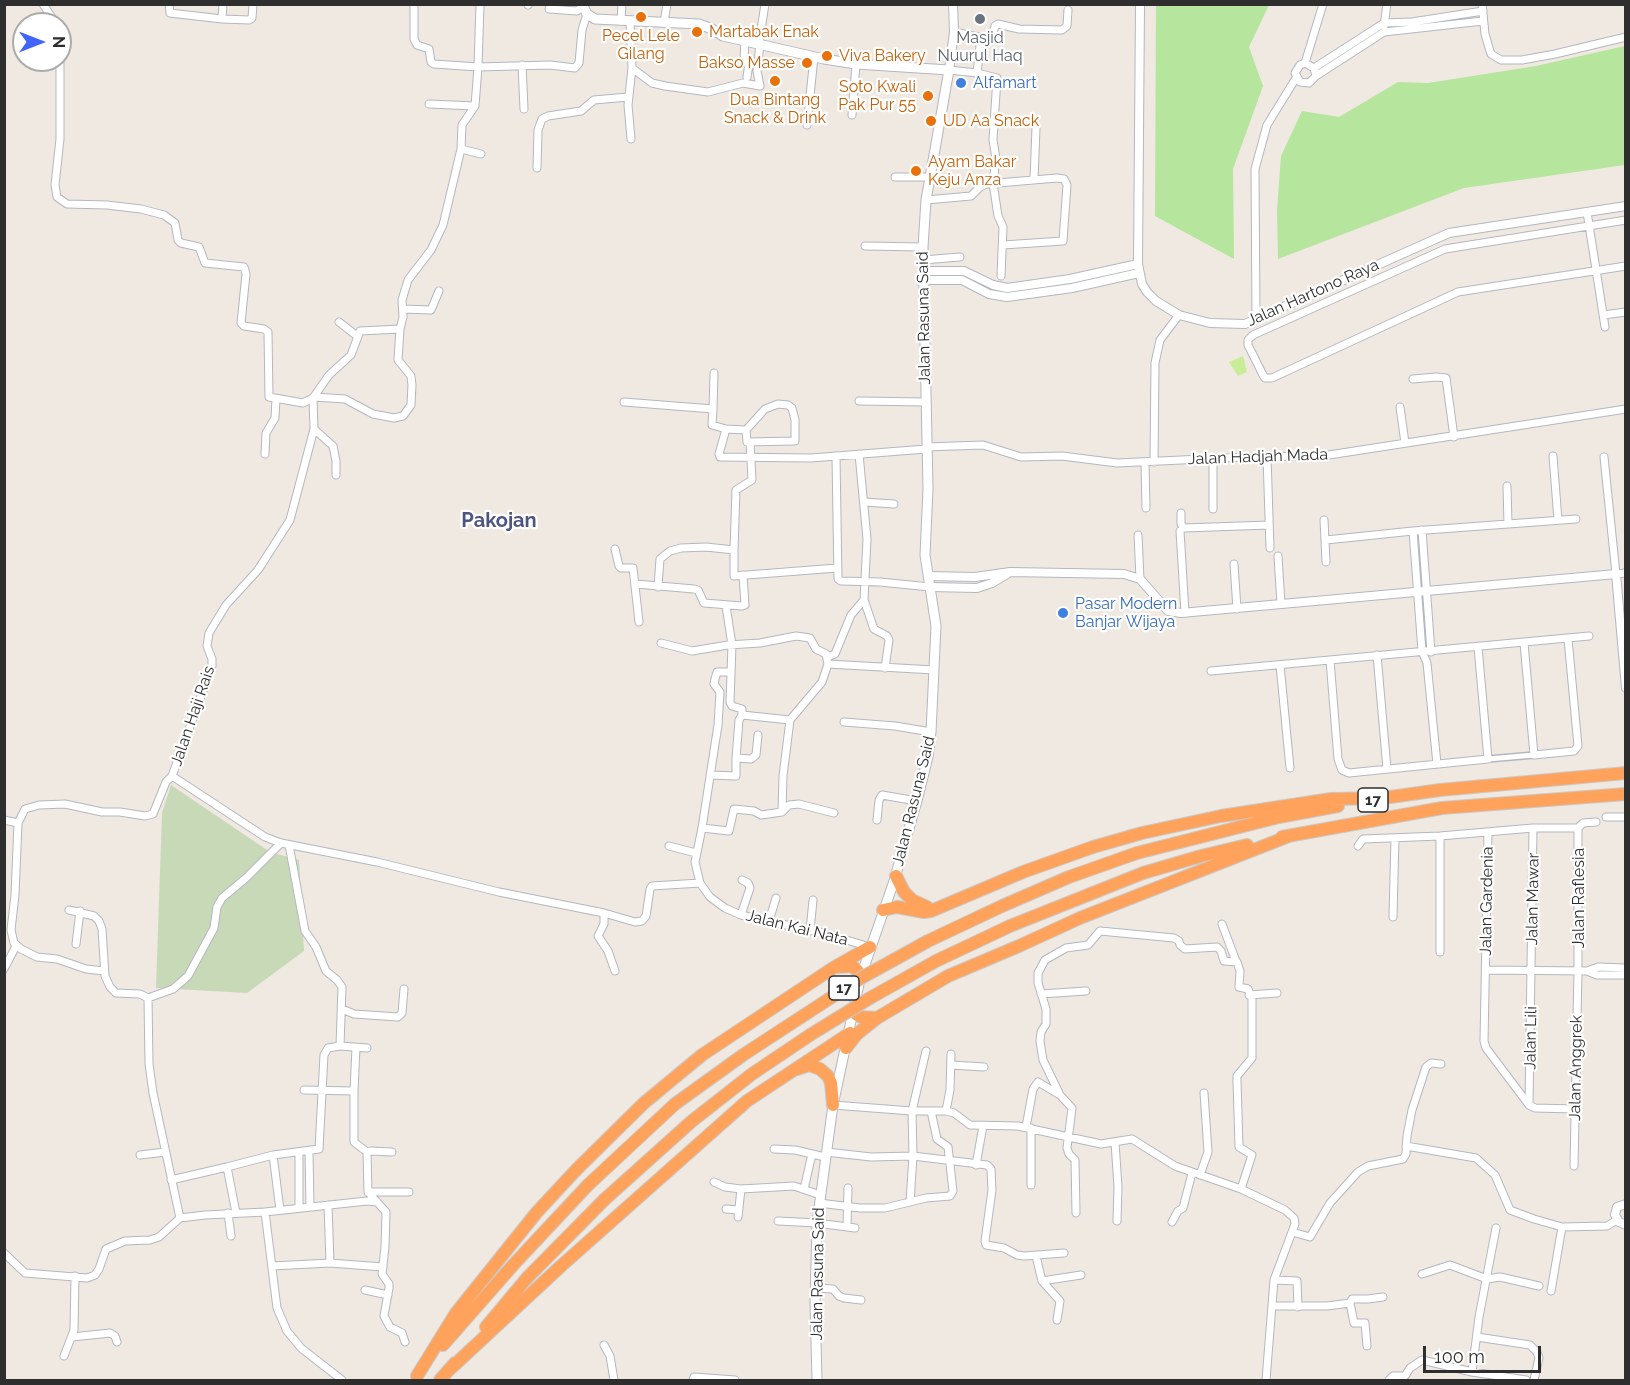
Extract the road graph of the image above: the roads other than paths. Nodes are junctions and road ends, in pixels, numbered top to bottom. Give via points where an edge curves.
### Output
1 (169, 4) edge
2 (223, 4) edge
3 (253, 4) edge
4 (414, 4) edge
5 (480, 4) edge
6 (622, 4) edge
7 (667, 4) edge
8 (765, 4) edge
9 (953, 4) edge
10 (1140, 4) edge
11 (1323, 4) edge
12 (1387, 4) edge
13 (584, 8) edge
14 (1482, 8) edge
15 (549, 9) dead end
16 (1068, 10) dead end
17 (222, 19) junction
18 (1483, 21) junction
19 (626, 22) junction
20 (1384, 22) junction
21 (664, 23) junction
22 (954, 32) junction
23 (1384, 32) junction
24 (981, 37) junction
25 (1626, 37) edge
26 (744, 40) junction
27 (759, 44) junction
28 (814, 57) junction
29 (1305, 63) junction
30 (856, 64) junction
31 (522, 65) junction
32 (478, 67) junction
33 (632, 68) junction
34 (949, 70) junction
35 (60, 72) edge
36 (1315, 72) junction
37 (977, 73) junction
38 (747, 77) dead end
39 (1296, 78) junction
40 (628, 97) junction
41 (429, 104) dead end
42 (474, 106) junction
43 (524, 109) dead end
44 (852, 115) dead end
45 (807, 125) dead end
46 (1036, 128) dead end
47 (631, 139) dead end
48 (461, 148) junction
49 (481, 154) dead end
50 (537, 168) dead end
51 (895, 177) dead end
52 (930, 177) junction
53 (1035, 179) junction
54 (993, 183) junction
55 (926, 200) junction
56 (1626, 206) edge
57 (1587, 212) junction
58 (1626, 220) edge
59 (1589, 226) junction
60 (1003, 245) junction
61 (865, 246) dead end
62 (923, 247) junction
63 (960, 257) dead end
64 (923, 260) junction
65 (1626, 266) edge
66 (1138, 269) junction
67 (1596, 271) junction
68 (924, 275) junction
69 (1001, 276) dead end
70 (439, 291) dead end
71 (403, 309) junction
72 (1626, 312) edge
73 (1179, 315) junction
74 (1603, 315) junction
75 (1256, 320) junction
76 (339, 322) dead end
77 (1605, 327) dead end
78 (400, 328) junction
79 (357, 336) junction
80 (714, 373) dead end
81 (1413, 379) dead end
82 (313, 397) junction
83 (276, 399) junction
84 (859, 401) dead end
85 (624, 402) dead end
86 (924, 402) junction
87 (1401, 407) dead end
88 (712, 409) junction
89 (1626, 409) edge
90 (314, 429) junction
91 (726, 429) junction
92 (746, 430) junction
93 (1454, 437) junction
94 (750, 442) junction
95 (1405, 443) junction
96 (926, 448) junction
97 (265, 454) dead end
98 (859, 454) junction
99 (836, 456) junction
100 (1267, 456) junction
101 (1553, 456) dead end
102 (752, 457) junction
103 (1604, 457) dead end
104 (1213, 458) junction
105 (1150, 463) junction
106 (336, 475) dead end
107 (1507, 486) dead end
108 (864, 502) junction
109 (894, 504) dead end
110 (1146, 508) dead end
111 (1213, 510) dead end
112 (1181, 513) dead end
113 (1576, 519) dead end
114 (1324, 520) dead end
115 (1558, 520) junction
116 (1508, 524) junction
117 (1269, 525) junction
118 (1422, 530) junction
119 (1180, 531) dead end
120 (1413, 531) junction
121 (1138, 535) dead end
122 (1326, 540) junction
123 (1270, 548) dead end
124 (615, 549) dead end
125 (734, 550) junction
126 (1278, 556) dead end
127 (1326, 562) dead end
128 (1234, 564) dead end
129 (837, 568) junction
130 (1010, 572) junction
131 (1621, 573) edge
132 (743, 575) junction
133 (928, 576) junction
134 (961, 577) junction
135 (1140, 579) junction
136 (867, 581) junction
137 (636, 584) junction
138 (658, 587) junction
139 (930, 587) junction
140 (962, 588) junction
141 (1422, 592) junction
142 (864, 600) junction
143 (1281, 604) junction
144 (726, 606) junction
145 (1237, 609) junction
146 (1185, 613) junction
147 (639, 621) dead end
148 (1589, 636) dead end
149 (1568, 639) junction
150 (661, 643) dead end
151 (1524, 643) junction
152 (732, 645) junction
153 (1478, 647) junction
154 (1432, 650) junction
155 (1422, 651) junction
156 (1377, 655) junction
157 (1330, 660) junction
158 (828, 661) junction
159 (1427, 663) junction
160 (1280, 665) junction
161 (885, 668) junction
162 (934, 670) junction
163 (1211, 671) dead end
164 (731, 672) junction
165 (1626, 688) edge
166 (742, 715) junction
167 (790, 720) junction
168 (844, 722) dead end
169 (931, 732) junction
170 (758, 735) dead end
171 (1534, 755) junction
172 (736, 758) junction
173 (1488, 759) junction
174 (1437, 764) junction
175 (1290, 768) dead end
176 (1387, 769) junction
177 (1620, 774) edge
178 (710, 775) junction
179 (172, 776) junction
180 (1621, 795) edge
181 (1382, 798) junction
182 (917, 801) junction
183 (782, 812) junction
184 (834, 813) dead end
185 (1606, 817) dead end
186 (1626, 817) edge
187 (4, 820) edge
188 (877, 820) dead end
189 (1596, 822) dead end
190 (18, 823) junction
191 (1576, 827) junction
192 (702, 828) junction
193 (1533, 828) junction
194 (1488, 833) junction
195 (1289, 836) junction
196 (1440, 836) junction
197 (1395, 838) junction
198 (281, 843) junction
199 (289, 845) junction
200 (669, 846) dead end
201 (1358, 846) dead end
202 (696, 853) junction
203 (896, 876) junction
204 (742, 880) dead end
205 (700, 883) junction
206 (776, 898) dead end
207 (813, 900) dead end
208 (943, 908) junction
209 (69, 910) dead end
210 (883, 910) junction
211 (80, 911) junction
212 (604, 913) junction
213 (741, 915) junction
214 (1394, 917) dead end
215 (769, 921) junction
216 (1222, 924) dead end
217 (810, 931) junction
218 (76, 944) dead end
219 (16, 946) junction
220 (870, 947) junction
221 (1440, 952) dead end
222 (1236, 961) junction
223 (833, 968) junction
224 (1626, 968) edge
225 (4, 969) edge
226 (1486, 970) junction
227 (1532, 970) junction
228 (104, 971) junction
229 (615, 971) dead end
230 (1578, 971) junction
231 (1587, 971) junction
232 (1626, 975) edge
233 (860, 980) junction
234 (404, 989) dead end
235 (1086, 992) dead end
236 (1277, 993) dead end
237 (1041, 994) junction
238 (1250, 995) junction
239 (148, 998) junction
240 (342, 1009) junction
241 (855, 1009) junction
242 (877, 1018) junction
243 (850, 1033) junction
244 (340, 1046) junction
245 (356, 1048) junction
246 (367, 1048) dead end
247 (846, 1048) junction
248 (926, 1051) dead end
249 (951, 1054) dead end
250 (1441, 1064) dead end
251 (951, 1065) junction
252 (984, 1067) dead end
253 (790, 1071) junction
254 (323, 1089) junction
255 (304, 1090) dead end
256 (354, 1091) junction
257 (1204, 1093) dead end
258 (1060, 1095) junction
259 (833, 1105) junction
260 (1529, 1105) junction
261 (1575, 1109) junction
262 (912, 1111) junction
263 (931, 1111) junction
264 (946, 1111) junction
265 (983, 1126) junction
266 (1028, 1127) junction
267 (1068, 1136) junction
268 (1116, 1142) junction
269 (1406, 1146) junction
270 (774, 1149) dead end
271 (309, 1151) junction
272 (165, 1152) junction
273 (299, 1152) junction
274 (367, 1152) junction
275 (392, 1152) dead end
276 (812, 1154) junction
277 (825, 1154) junction
278 (140, 1155) dead end
279 (273, 1155) junction
280 (913, 1156) junction
281 (948, 1162) junction
282 (976, 1165) junction
283 (1574, 1166) dead end
284 (227, 1167) junction
285 (1196, 1174) junction
286 (171, 1180) junction
287 (714, 1182) dead end
288 (1031, 1185) dead end
289 (849, 1188) dead end
290 (741, 1189) junction
291 (804, 1189) junction
292 (1241, 1189) junction
293 (368, 1192) junction
294 (410, 1192) dead end
295 (819, 1199) junction
296 (377, 1202) junction
297 (910, 1202) junction
298 (1626, 1204) edge
299 (328, 1205) junction
300 (310, 1207) junction
301 (846, 1207) junction
302 (300, 1208) junction
303 (726, 1209) dead end
304 (280, 1210) junction
305 (265, 1212) junction
306 (228, 1213) junction
307 (236, 1213) junction
308 (1076, 1213) dead end
309 (180, 1218) junction
310 (1617, 1220) junction
311 (778, 1221) dead end
312 (1117, 1221) dead end
313 (1172, 1222) dead end
314 (817, 1223) junction
315 (1626, 1225) edge
316 (847, 1226) junction
317 (1562, 1227) junction
318 (855, 1228) dead end
319 (1496, 1228) dead end
320 (1292, 1232) junction
321 (231, 1236) dead end
322 (4, 1253) edge
323 (1064, 1253) dead end
324 (1036, 1256) junction
325 (330, 1263) junction
326 (272, 1266) junction
327 (383, 1267) junction
328 (1422, 1274) dead end
329 (1081, 1275) dead end
330 (75, 1276) junction
331 (1487, 1279) junction
332 (1274, 1280) junction
333 (1042, 1281) junction
334 (1539, 1286) dead end
335 (816, 1288) junction
336 (365, 1290) dead end
337 (1551, 1291) dead end
338 (388, 1295) junction
339 (1383, 1297) dead end
340 (861, 1300) dead end
341 (1350, 1303) junction
342 (1272, 1306) junction
343 (1298, 1307) junction
344 (1057, 1320) dead end
345 (72, 1337) junction
346 (1477, 1337) junction
347 (405, 1341) dead end
348 (117, 1342) dead end
349 (604, 1345) dead end
350 (1367, 1346) dead end
351 (64, 1356) dead end
352 (450, 1369) junction
353 (1472, 1372) junction
354 (415, 1378) edge
355 (342, 1380) edge
356 (440, 1380) edge
357 (614, 1380) edge
358 (693, 1380) edge
359 (735, 1380) edge
360 (817, 1380) edge
361 (1266, 1380) edge
362 (1389, 1380) edge
363 (1526, 1380) edge
364 (1534, 1380) edge

1 - 17 street via 170,13
2 - 17 street
3 - 17 street via 250,20
4 - 32 street via 414,39 417,45 429,49 433,64
5 - 32 street
6 - 19 street
7 - 21 street
8 - 27 street
9 - 22 street
10 - 66 street
11 - 29 street
12 - 20 street
13 - 15 street
13 - 19 main road via 595,19
13 - 31 street via 577,67
14 - 18 street
14 - 20 street via 1412,22
16 - 24 street via 1067,26 1062,30 998,24 990,38
18 - 23 street
18 - 25 street via 1491,54 1501,60 1555,54
19 - 21 main road
19 - 33 street
20 - 23 street
20 - 36 street
21 - 26 main road via 699,24 723,36
22 - 24 street
22 - 34 street
23 - 36 street
24 - 37 street
26 - 27 main road
26 - 38 street via 744,60 749,63
27 - 28 main road
27 - 33 street via 760,87 743,82 708,92 665,86 652,83
28 - 30 main road
28 - 45 street
29 - 36 street
29 - 39 street via 1296,68
30 - 34 main road
30 - 44 street
31 - 32 street
31 - 43 street
32 - 42 street
33 - 40 street
34 - 37 street
34 - 52 main road, Jalan Rasuna Said
35 - 83 street via 57,197 67,204 107,205 164,215 175,223 178,240 184,246 198,247 204,262 245,269 241,323 268,332 269,398
36 - 39 street via 1314,80 1304,84
37 - 54 street via 997,78
39 - 75 street via 1267,125 1255,169
40 - 47 street
40 - 50 street via 594,100 581,111 542,119
41 - 42 street
42 - 48 street via 462,125
46 - 53 street
48 - 49 street
48 - 71 street via 439,235 408,280
51 - 52 street
52 - 55 main road, Jalan Rasuna Said
53 - 54 street
53 - 60 street via 1065,181 1064,241
54 - 55 street via 980,187 971,196
54 - 60 street via 1003,224
55 - 62 main road, Jalan Rasuna Said
56 - 57 street, Jalan Hartono Raya
57 - 59 street
57 - 75 street, Jalan Hartono Raya via 1449,233
58 - 59 street
59 - 67 street
59 - 67 street via 1445,249 1253,335 1248,345 1265,378 1272,378 1458,292
60 - 69 street
61 - 62 street
62 - 64 main road, Jalan Rasuna Said
63 - 64 street
64 - 68 main road, Jalan Rasuna Said
65 - 67 street
66 - 68 street via 1007,288 964,271
66 - 73 street, Jalan Hartono Raya via 1142,284 1156,301
67 - 74 street
68 - 86 main road, Jalan Rasuna Said
70 - 71 street via 431,310
71 - 78 street
72 - 74 street
73 - 75 street, Jalan Hartono Raya via 1230,325
73 - 105 street via 1160,340 1155,363
74 - 77 street
76 - 79 street
78 - 79 street via 362,330
78 - 82 street via 398,360 411,376 412,386 411,405 404,416 380,416 345,399
79 - 82 street via 351,355
80 - 88 street
81 - 93 street via 1446,378
82 - 83 street via 303,403
82 - 90 street, Jalan Haji Rais
83 - 97 street via 275,418 266,433
84 - 86 street
85 - 88 street
86 - 96 main road, Jalan Rasuna Said
87 - 95 street
88 - 91 street via 712,425
89 - 93 street, Jalan Hadjah Mada
90 - 106 street via 333,446
90 - 179 street, Jalan Haji Rais via 290,520 258,570 226,605 209,633 207,646 212,666
91 - 92 street
91 - 102 street, Jalan Hadjah Mada via 719,456
92 - 94 street via 746,441
92 - 94 street via 765,409 778,404 792,408 795,441
93 - 95 street, Jalan Hadjah Mada
94 - 102 street
95 - 100 street, Jalan Hadjah Mada via 1316,457
96 - 98 street, Jalan Hadjah Mada
96 - 105 street, Jalan Hadjah Mada via 983,445 1020,457
96 - 133 main road, Jalan Rasuna Said via 924,555
98 - 99 street, Jalan Hadjah Mada
98 - 108 street
99 - 102 street, Jalan Hadjah Mada
99 - 129 street
100 - 104 street, Jalan Hadjah Mada
100 - 117 street
101 - 115 street
102 - 125 street via 752,480 735,490
103 - 131 street
104 - 105 street, Jalan Hadjah Mada
104 - 111 street
105 - 110 street
107 - 116 street
108 - 109 street
108 - 136 street
112 - 117 street via 1184,528
113 - 115 street
114 - 122 street
115 - 116 street
116 - 118 street
117 - 123 street
118 - 120 street
118 - 141 street
119 - 146 street
120 - 122 street
120 - 141 street
121 - 135 street
122 - 127 street
124 - 137 street via 619,566 633,568
125 - 132 street via 732,575
125 - 138 street via 706,547 670,551 660,559
126 - 143 street
128 - 145 street
129 - 132 street
129 - 136 street via 842,581
130 - 134 street
130 - 135 street via 1125,574
130 - 140 street via 992,584
131 - 141 street
131 - 165 street
132 - 144 street via 745,605
133 - 134 street
133 - 139 main road, Jalan Rasuna Said
134 - 140 street
135 - 146 street via 1168,611
136 - 139 street
136 - 142 street
137 - 138 street
137 - 147 street
138 - 144 street via 698,590 704,603
139 - 140 street
139 - 162 main road, Jalan Rasuna Said via 936,626
141 - 143 street
141 - 154 street
141 - 155 street
142 - 158 street via 851,615 836,654
142 - 161 street via 874,629 889,640
143 - 145 street
144 - 152 street
145 - 146 street
148 - 149 street
149 - 151 street
149 - 171 street via 1578,746 1574,751
150 - 152 street via 692,651
151 - 153 street
151 - 171 street
152 - 158 street via 808,637
152 - 164 street
153 - 154 street
153 - 173 street
154 - 155 street
154 - 159 street
155 - 156 street
155 - 159 street
156 - 157 street
156 - 176 street
157 - 160 street
157 - 176 street via 1340,767 1349,773
158 - 161 street
158 - 167 street via 822,682
159 - 174 street
160 - 163 street
160 - 175 street
161 - 162 street
162 - 169 main road, Jalan Rasuna Said
164 - 166 street via 730,704 741,708
164 - 178 street via 717,672 715,679 720,692
166 - 167 street
166 - 172 street
167 - 183 street
168 - 169 street
169 - 182 main road, Jalan Rasuna Said
170 - 172 street via 755,757
171 - 173 street
172 - 178 street via 735,776
173 - 174 street
174 - 176 street
177 - 181 highway, 17
178 - 192 street
179 - 190 street, Jalan Haji Rais via 153,814 102,812 65,804 39,805 25,809
179 - 198 street via 265,837
180 - 195 highway, 17 via 1442,808
181 - 208 highway via 1320,801 1142,833 1023,872
181 - 354 highway, 17, bridge via 1279,817 1137,853 1002,906 861,978 675,1104 588,1185
182 - 188 street via 882,795
182 - 203 main road, Jalan Rasuna Said
183 - 184 street via 789,805 799,804
183 - 192 street via 762,815 734,809 729,831
185 - 186 street
187 - 190 street
189 - 191 street
190 - 219 street via 11,930
191 - 193 street
191 - 230 street, Jalan Raflesia
192 - 202 street
193 - 194 street
193 - 227 street, Jalan Mawar
194 - 196 street
194 - 226 street, Jalan Gardenia
195 - 242 highway via 1080,918 948,976
195 - 352 highway, 17, bridge via 1143,873 1010,926 936,961 810,1035 692,1121 604,1200 527,1278
196 - 197 street
196 - 221 street
197 - 201 street via 1363,839
197 - 214 street
198 - 199 street
198 - 239 street via 222,898 214,928 188,976 173,989
199 - 212 street
199 - 240 street via 305,932 326,971 340,983
200 - 202 street
202 - 205 street
203 - 208 highway via 912,900
203 - 210 main road, Jalan Rasuna Said
204 - 213 street via 750,888
205 - 212 street via 652,886 646,916 639,922
205 - 213 street, Jalan Kai Nata via 710,897
206 - 215 street
207 - 217 street
208 - 210 highway via 924,912 897,907
209 - 211 street
210 - 220 main road, Jalan Rasuna Said
211 - 218 street
211 - 228 street via 94,916 102,925
212 - 229 street via 598,936
213 - 215 street, Jalan Kai Nata
215 - 217 street, Jalan Kai Nata
216 - 222 street
217 - 220 street, Jalan Kai Nata
219 - 225 street
219 - 228 street via 37,957
220 - 223 highway
220 - 233 main road, Jalan Rasuna Said
222 - 237 street via 1224,961 1217,947 1185,949 1174,938 1100,931 1088,945 1066,948 1045,960 1038,973
222 - 238 street via 1239,987 1248,989
223 - 233 highway via 852,966
223 - 354 highway via 702,1055 577,1169 456,1313
224 - 231 street via 1598,967
226 - 227 street
226 - 260 street, Jalan Gardenia via 1486,1048
227 - 230 street
227 - 260 street, Jalan Lili
228 - 239 street via 116,993
230 - 231 street
230 - 261 street, Jalan Anggrek
231 - 232 street
233 - 241 main road, Jalan Rasuna Said
234 - 240 street via 402,1013 398,1017 354,1014
235 - 237 street
236 - 238 street
237 - 258 street via 1046,1018 1040,1036 1041,1053
238 - 292 street via 1252,1058 1237,1081 1239,1147 1252,1155
239 - 272 street via 149,1064
240 - 244 street
241 - 242 highway via 861,1017
241 - 243 main road, Jalan Rasuna Said
242 - 247 highway
243 - 247 main road, Jalan Rasuna Said
243 - 253 highway
244 - 245 street
244 - 254 street via 332,1046 324,1053
245 - 246 street
245 - 256 street
247 - 259 main road, Jalan Rasuna Said
248 - 262 street
249 - 251 street
250 - 269 street via 1426,1067 1412,1110
251 - 252 street
251 - 264 street
253 - 259 highway via 809,1065 820,1069 831,1083
253 - 352 highway via 747,1101
254 - 255 street
254 - 256 street
254 - 271 street via 320,1146
256 - 274 street via 353,1140
257 - 285 street via 1209,1152
258 - 266 street via 1038,1082 1033,1089
258 - 267 street via 1072,1108
259 - 262 street
259 - 277 main road, Jalan Rasuna Said
260 - 261 street
261 - 283 street, Jalan Anggrek
262 - 263 street
262 - 280 street
263 - 264 street
263 - 281 street via 937,1138 948,1145
264 - 265 street via 970,1125
265 - 266 street
265 - 282 street
266 - 267 street
266 - 288 street
267 - 268 street via 1101,1144
267 - 308 street via 1068,1151 1075,1160
268 - 285 street via 1132,1139 1175,1166
268 - 312 street
269 - 317 street via 1476,1158 1495,1175 1510,1210
269 - 320 street via 1402,1160 1368,1166 1358,1172 1330,1203 1311,1237
270 - 276 street
271 - 273 street
271 - 300 street
272 - 278 street
272 - 286 street
273 - 279 street
273 - 302 street
274 - 275 street
274 - 293 street
276 - 277 street
276 - 291 street
277 - 280 street
277 - 295 main road, Jalan Rasuna Said
279 - 284 street
279 - 304 street
280 - 281 street
280 - 297 street
281 - 282 street
281 - 297 street via 952,1194
282 - 324 street via 989,1167 992,1172 986,1245 1017,1255
284 - 286 street
284 - 307 street
285 - 292 street
285 - 313 street via 1183,1208
286 - 309 street
287 - 290 street
289 - 301 street
290 - 291 street
290 - 303 street via 738,1214
291 - 295 street
292 - 320 street via 1292,1216
293 - 294 street
293 - 296 street
295 - 301 street
295 - 314 main road, Jalan Rasuna Said
296 - 299 street
296 - 327 street via 387,1212
297 - 301 street via 885,1208
298 - 310 street via 1616,1210
299 - 300 street
299 - 325 street
300 - 302 street
301 - 316 street
302 - 304 street
304 - 305 street
305 - 307 street
305 - 326 street
306 - 307 street
306 - 309 street
306 - 321 street
309 - 330 street via 159,1237 112,1246 95,1275
310 - 315 street
310 - 317 street via 1607,1226
311 - 314 street
314 - 316 street
314 - 335 main road, Jalan Rasuna Said
316 - 318 street
317 - 337 street
319 - 331 street
320 - 332 street
322 - 330 street via 25,1273
323 - 324 street
324 - 333 street
325 - 326 street
325 - 327 street
326 - 355 street via 277,1308 286,1331
327 - 338 street
328 - 331 street via 1450,1265
329 - 333 street
330 - 345 street
331 - 334 street via 1500,1277
331 - 346 street
332 - 342 street
332 - 343 street via 1297,1281
333 - 344 street via 1060,1301
335 - 340 street via 833,1289 844,1298
335 - 360 main road, Jalan Rasuna Said
336 - 338 street
338 - 347 street via 384,1316
339 - 341 street via 1352,1299
341 - 343 street
341 - 350 street via 1354,1323 1365,1323
342 - 343 street
342 - 361 street
345 - 348 street via 111,1333
345 - 351 street
346 - 353 street
346 - 364 street via 1530,1345 1539,1355
349 - 357 street
352 - 356 highway, 17
353 - 362 street via 1422,1360 1405,1376
353 - 363 street
358 - 359 street

